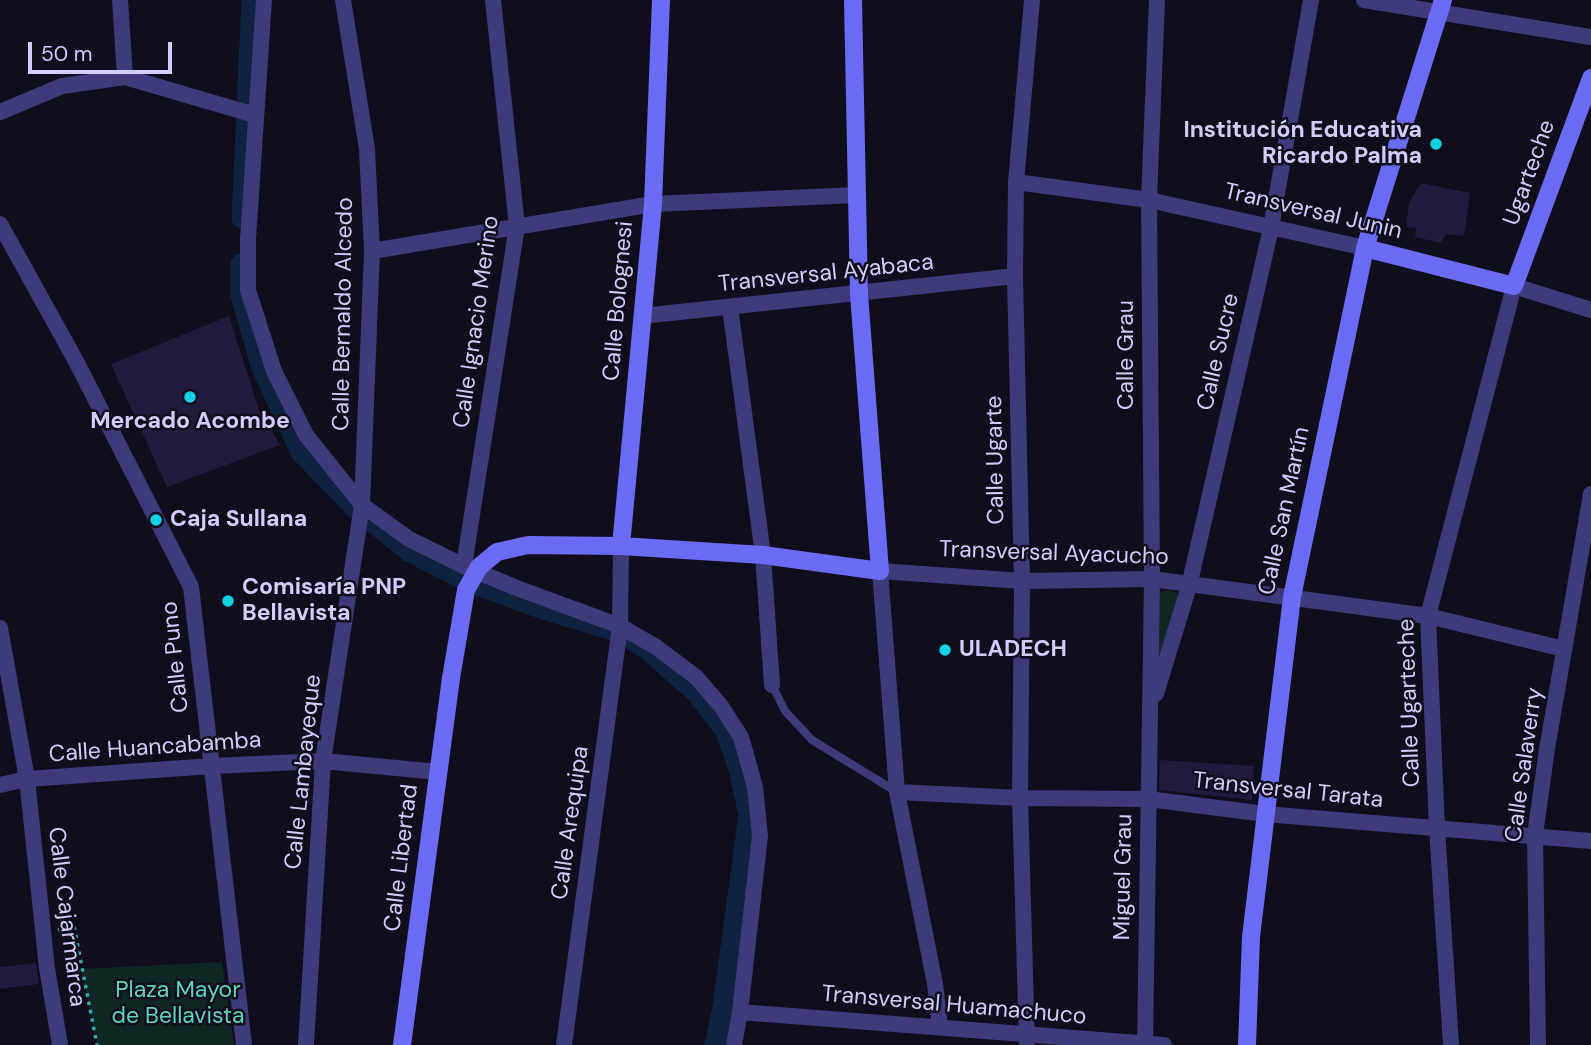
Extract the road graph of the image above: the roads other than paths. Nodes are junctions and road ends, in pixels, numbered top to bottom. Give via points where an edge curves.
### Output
1 (120, 0) edge
2 (264, 0) edge
3 (342, 0) edge
4 (494, 0) edge
5 (661, 0) edge
6 (853, 0) edge
7 (1032, 0) edge
8 (1157, 0) edge
9 (1311, 0) edge
10 (1364, 0) edge
11 (1441, 7) edge
12 (1591, 37) edge
13 (125, 77) junction
14 (1591, 78) edge
15 (0, 112) edge
16 (255, 115) junction
17 (1016, 182) junction
18 (856, 195) junction
19 (1149, 200) junction
20 (653, 204) junction
21 (0, 224) edge
22 (517, 226) junction
23 (1271, 228) junction
24 (1365, 248) junction
25 (372, 251) junction
26 (1015, 276) junction
27 (1514, 286) junction
28 (859, 294) junction
29 (730, 307) junction
30 (1591, 310) edge
31 (642, 316) junction
32 (1591, 494) edge
33 (362, 505) junction
34 (621, 546) junction
35 (763, 555) junction
36 (464, 566) junction
37 (880, 571) junction
38 (1152, 579) junction
39 (1022, 581) junction
40 (1189, 586) junction
41 (1292, 597) junction
42 (620, 606) joint
43 (1428, 616) junction
44 (620, 626) junction
45 (0, 628) edge
46 (1564, 649) junction
47 (772, 685) joint
48 (1151, 710) junction
49 (323, 761) junction
50 (212, 766) junction
51 (438, 772) junction
52 (27, 779) junction
53 (0, 785) edge
54 (897, 792) junction
55 (1020, 798) junction
56 (1147, 799) junction
57 (1265, 814) junction
58 (1437, 828) junction
59 (1535, 835) junction
60 (1591, 841) edge
61 (740, 1012) junction
62 (940, 1026) junction
63 (1026, 1040) edge
64 (1145, 1044) edge
65 (60, 1045) edge
66 (244, 1045) edge
67 (306, 1045) edge
68 (402, 1045) edge
69 (564, 1045) edge
70 (734, 1045) edge
71 (1164, 1045) edge
72 (1247, 1045) edge
73 (1451, 1045) edge
74 (1538, 1045) edge

1 - 13 street
2 - 16 street
3 - 25 street, Calle Bernaldo Alcedo via 367,149
4 - 22 street, Calle Ignacio Merino
5 - 20 main road, Calle Bolognesi
6 - 18 main road
7 - 17 street, Calle Ugarte
8 - 19 street, Calle Grau
9 - 23 street, Calle Sucre
10 - 11 street
11 - 12 street
11 - 24 main road, Calle San Martín
13 - 15 street via 62,86
13 - 16 street
14 - 27 main road, Ugarteche
16 - 33 street via 248,290 274,371 306,435
17 - 19 street, Transversal Junin
17 - 26 street, Calle Ugarte
18 - 20 street
18 - 28 main road
19 - 23 street, Transversal Junin
19 - 38 street, Calle Grau
20 - 22 street
20 - 31 main road, Calle Bolognesi
21 - 50 street, Calle Puno via 191,587
22 - 25 street
22 - 36 street, Calle Ignacio Merino
23 - 24 street, Transversal Junin
23 - 40 street, Calle Sucre
24 - 27 main road, Transversal Junin
24 - 41 main road, Calle San Martín
25 - 33 street, Calle Bernaldo Alcedo
26 - 28 street, Transversal Ayabaca
26 - 39 street, Calle Ugarte
27 - 30 street
27 - 43 street, Calle Ugarteche
28 - 29 street, Transversal Ayabaca
28 - 37 main road
29 - 31 street, Transversal Ayabaca
29 - 35 street
31 - 34 main road, Calle Bolognesi
32 - 46 street, Calle Salaverry
33 - 36 street via 409,539
33 - 49 street, Calle Lambayeque
34 - 35 main road, Transversal Ayacucho
34 - 42 street, Calle Bolognesi
34 - 51 main road, Calle Libertad, bridge via 528,545 497,552 479,567 466,590
35 - 37 main road, Transversal Ayacucho
35 - 47 street
36 - 44 street
37 - 39 street, Transversal Ayacucho
37 - 54 street
38 - 39 street, Transversal Ayacucho
38 - 40 street, Transversal Ayacucho
38 - 48 street, Calle Grau
39 - 55 street, Calle Ugarte
40 - 41 street, Transversal Ayacucho
40 - 48 street, Calle Sucre
41 - 43 street, Transversal Ayacucho
41 - 57 main road, Calle San Martín
42 - 44 street, Calle Arequipa
43 - 46 street, Transversal Ayacucho
43 - 58 street, Calle Ugarteche
44 - 61 street via 696,677 741,737 755,787 760,836
44 - 69 street, Calle Arequipa
45 - 52 street, Calle Cajarmarca
46 - 59 street, Calle Salaverry
47 - 54 lane via 785,711 812,740
48 - 56 street, Miguel Grau
49 - 50 street, Calle Huancabamba
49 - 51 street, Calle Huancabamba
49 - 67 street, Calle Lambayeque
50 - 52 street, Calle Huancabamba
50 - 66 street, Calle Puno
51 - 68 main road, Calle Libertad
52 - 53 street, Calle Huancabamba
52 - 65 street, Calle Cajarmarca
54 - 55 street, Transversal Tarata
54 - 62 street
55 - 56 street, Transversal Tarata
55 - 63 street, Calle Ugarte
56 - 57 street, Transversal Tarata
56 - 64 street, Miguel Grau
57 - 58 street, Transversal Tarata
57 - 72 main road, Calle San Martín via 1251,937
58 - 59 street, Transversal Tarata
58 - 73 street, Calle Ugarteche
59 - 60 street, Transversal Tarata
59 - 74 street, Calle Salaverry
61 - 62 street, Transversal Huamachuco
61 - 70 street
62 - 63 street, Transversal Huamachuco
63 - 64 street, Transversal Huamachuco
64 - 71 street, Transversal Huamachuco

